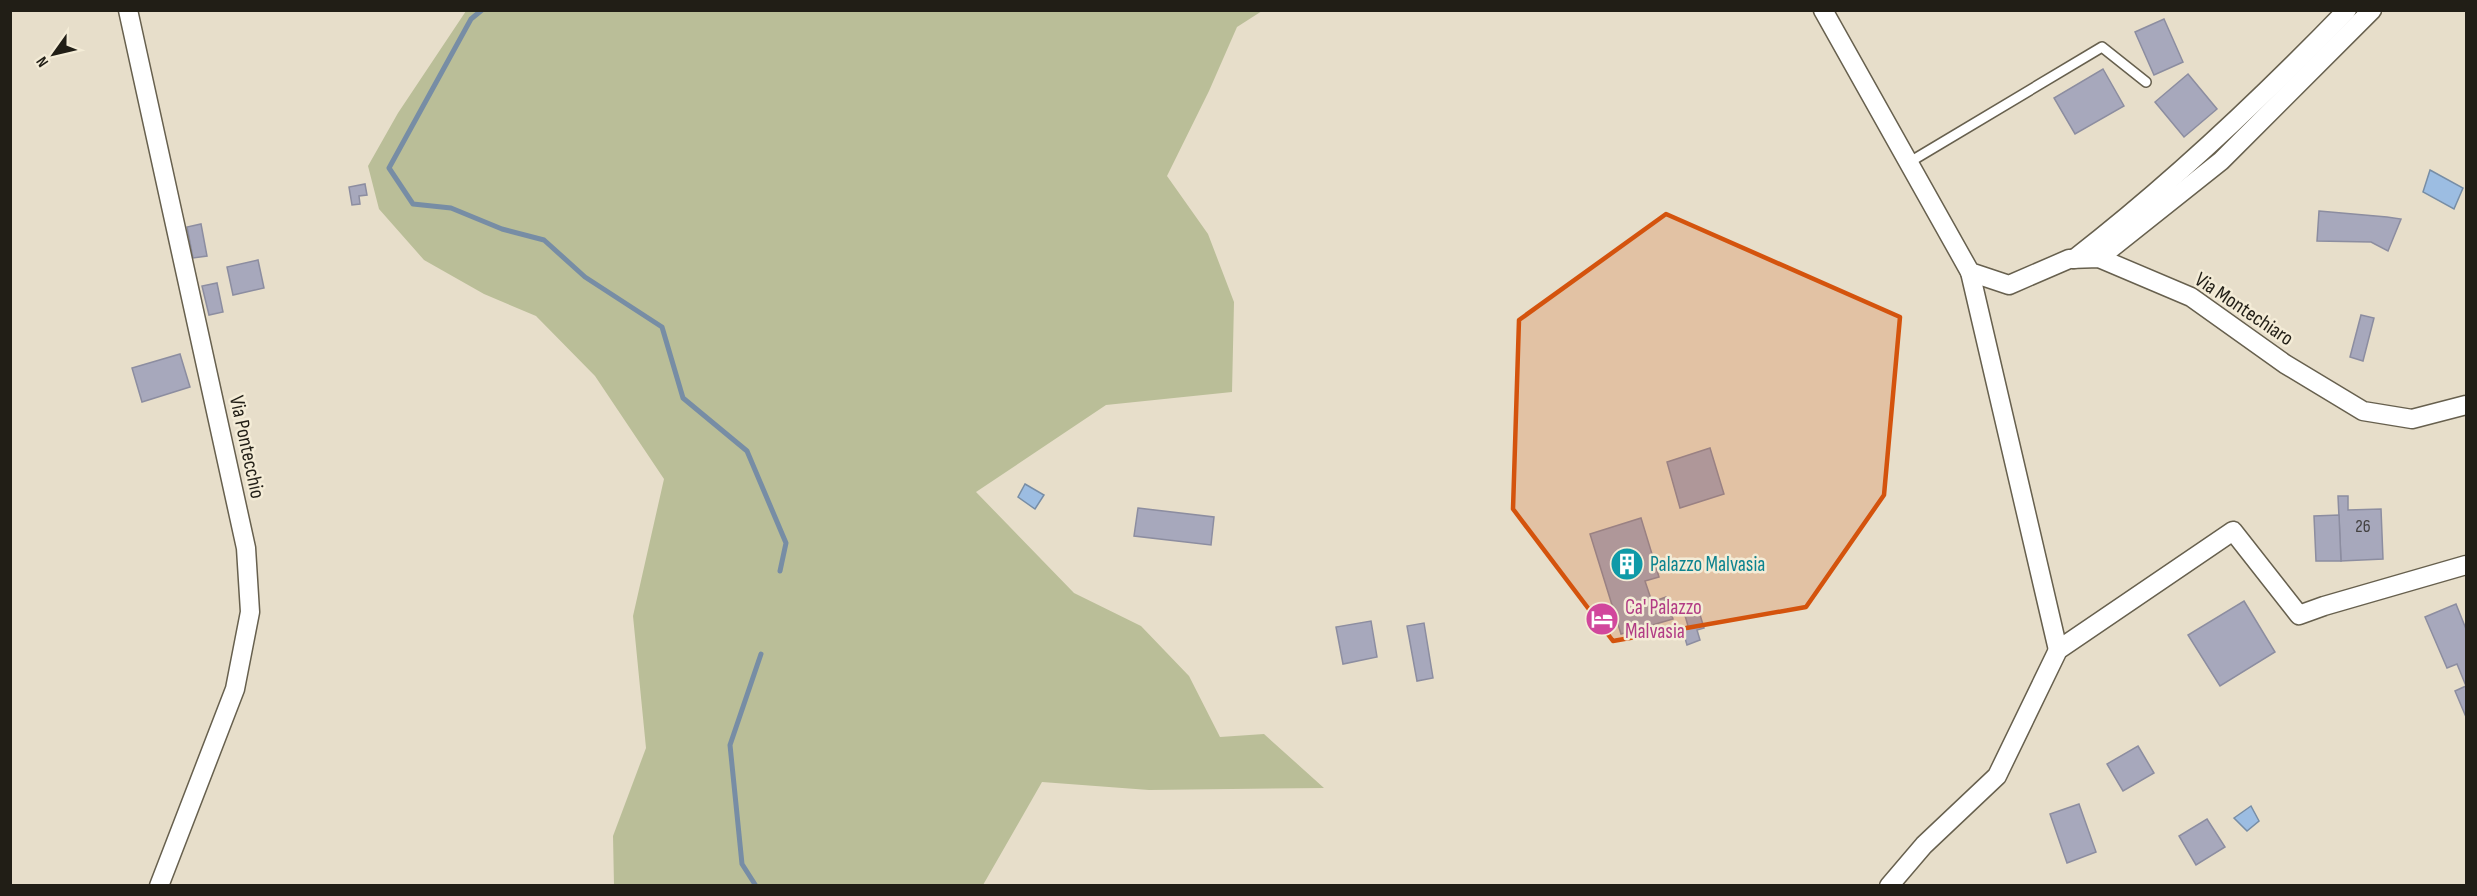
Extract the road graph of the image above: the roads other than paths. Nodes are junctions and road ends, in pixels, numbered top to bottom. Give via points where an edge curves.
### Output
1 (128, 10) edge
2 (1823, 10) edge
3 (2347, 10) edge
4 (2372, 10) edge
5 (2146, 82) dead end
6 (1908, 163) junction
7 (2099, 258) junction
8 (2074, 259) junction
9 (1970, 272) junction
10 (2466, 405) edge
11 (2466, 565) edge
12 (2058, 650) junction
13 (159, 885) edge
14 (1889, 885) edge

1 - 13 street, Via Pontecchio via 246,548 250,612 235,689
2 - 6 street
3 - 8 street via 2288,72 2134,213
4 - 7 street via 2221,161
5 - 6 lane via 2102,47
6 - 9 street
7 - 8 street, Via Montechiaro
7 - 10 street, Via Montechiaro via 2191,297 2285,364 2363,411 2412,419
8 - 9 street, Via Montechiaro via 2008,285
9 - 12 street
11 - 12 street via 2299,615 2233,531
12 - 14 street via 1997,776 1924,845

